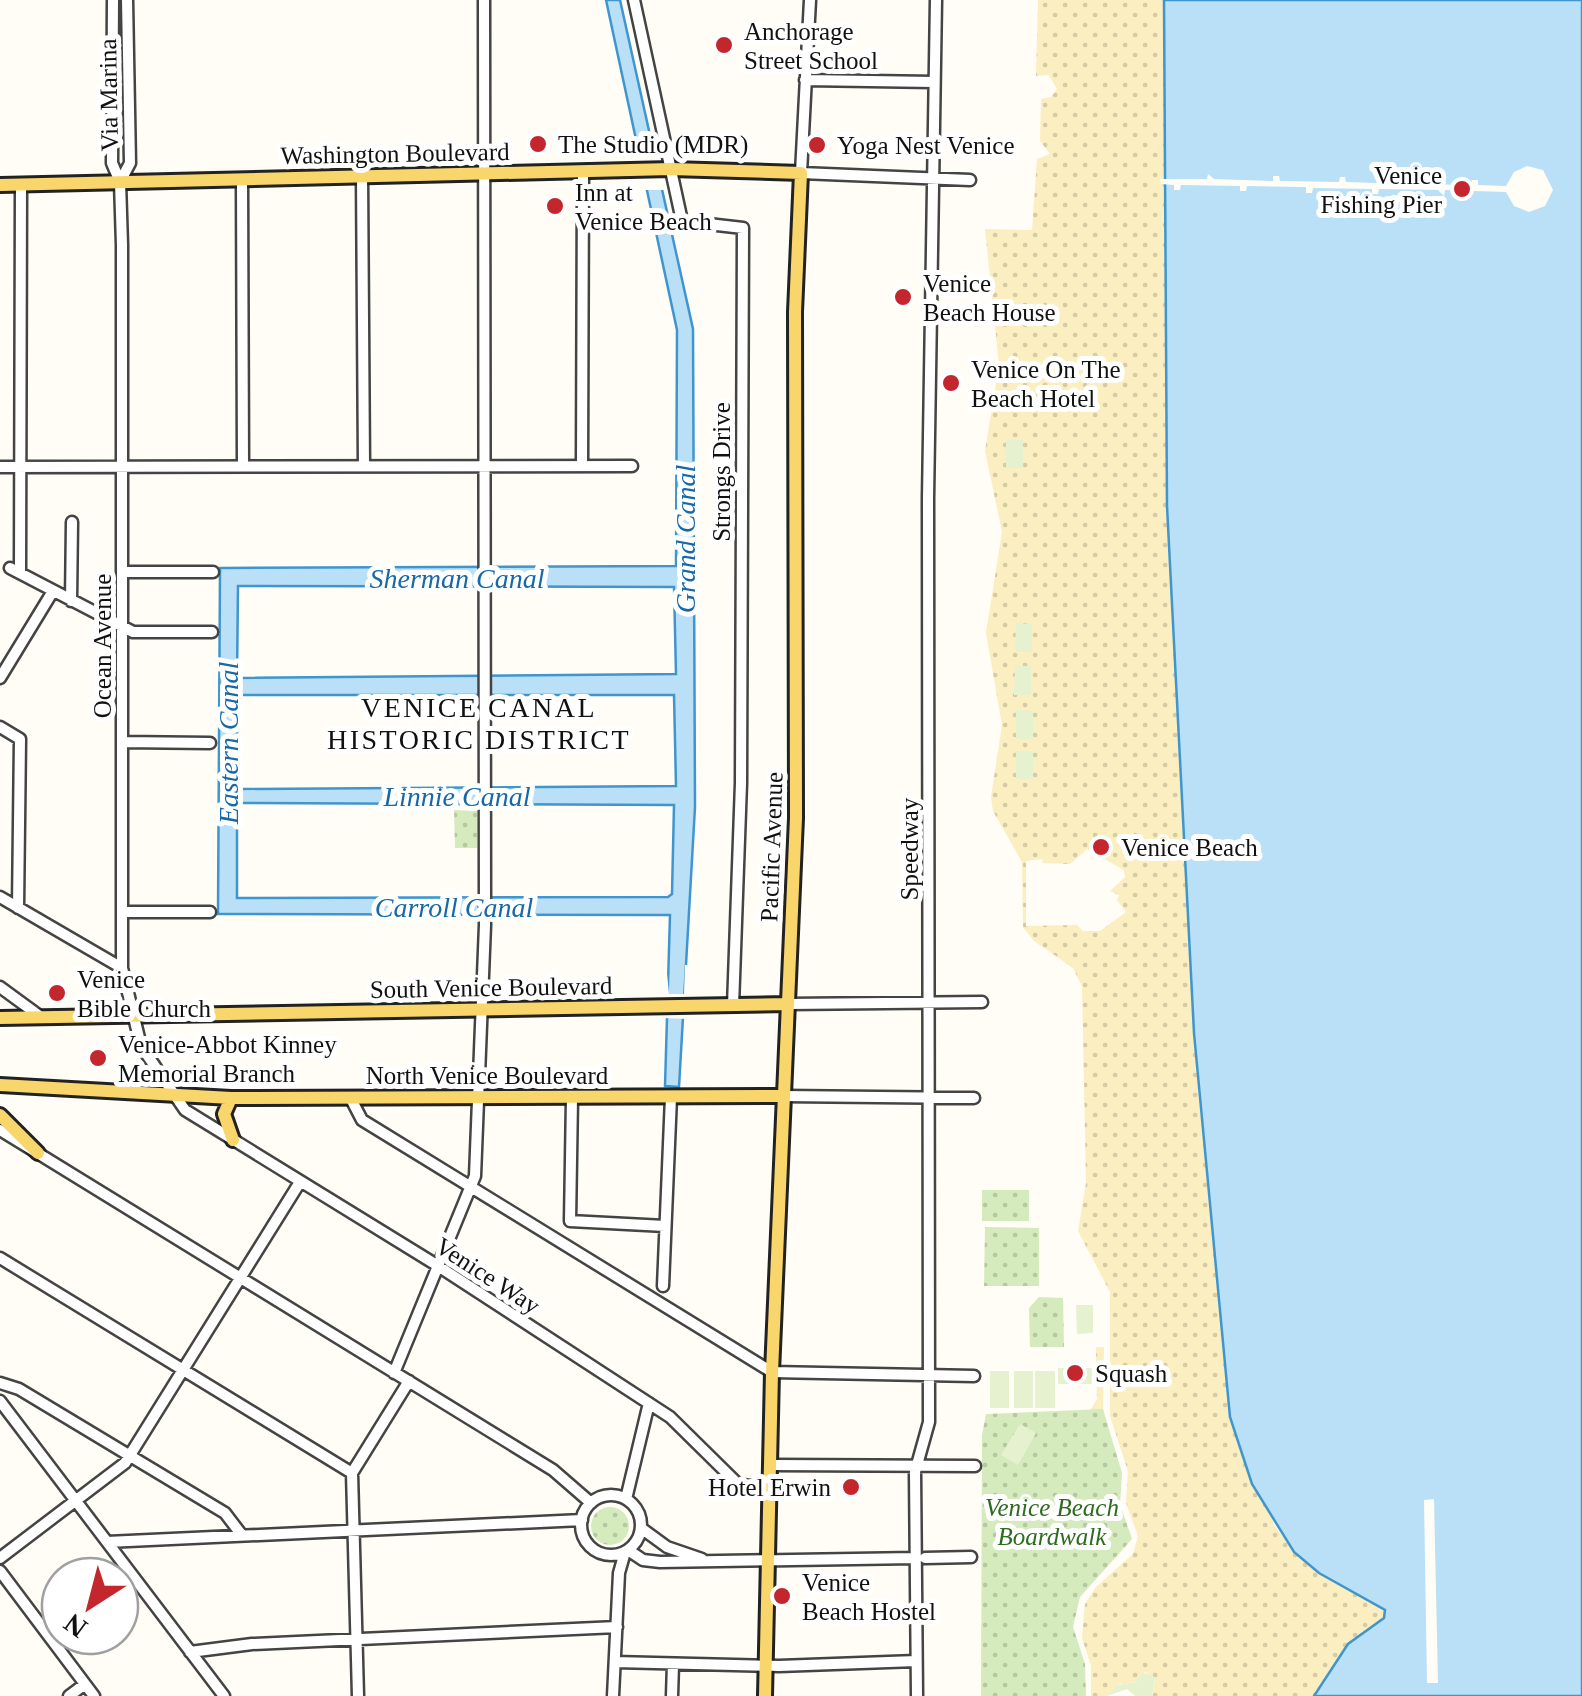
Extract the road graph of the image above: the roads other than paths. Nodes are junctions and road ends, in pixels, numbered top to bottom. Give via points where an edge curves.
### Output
1 (128, 0) edge
2 (484, 0) edge
3 (634, 0) edge
4 (810, 0) edge
5 (936, 0) edge
6 (112, 2) edge
7 (805, 80) junction
8 (934, 82) junction
9 (112, 87) junction
10 (129, 88) junction
11 (666, 169) junction
12 (583, 171) junction
13 (801, 173) junction
14 (484, 174) junction
15 (362, 176) junction
16 (933, 178) junction
17 (242, 180) junction
18 (970, 180) dead end
19 (120, 182) junction
20 (21, 185) junction
21 (0, 186) edge
22 (122, 466) junction
23 (244, 466) junction
24 (364, 466) junction
25 (484, 466) junction
26 (582, 466) junction
27 (632, 466) dead end
28 (0, 467) edge
29 (22, 467) junction
30 (72, 522) dead end
31 (123, 572) junction
32 (213, 572) dead end
33 (53, 591) junction
34 (70, 601) junction
35 (122, 627) junction
36 (212, 632) dead end
37 (0, 678) edge
38 (0, 727) edge
39 (122, 742) junction
40 (210, 743) dead end
41 (0, 897) edge
42 (18, 908) junction
43 (122, 912) junction
44 (210, 912) dead end
45 (122, 968) junction
46 (0, 986) edge
47 (982, 1002) dead end
48 (788, 1004) junction
49 (929, 1004) junction
50 (733, 1006) junction
51 (482, 1009) junction
52 (131, 1016) junction
53 (41, 1017) junction
54 (0, 1018) edge
55 (1, 1087) edge
56 (174, 1096) junction
57 (783, 1096) junction
58 (350, 1097) junction
59 (370, 1097) junction
60 (478, 1097) junction
61 (671, 1097) junction
62 (929, 1097) junction
63 (231, 1098) junction
64 (572, 1098) junction
65 (974, 1098) dead end
66 (0, 1116) edge
67 (374, 1126) junction
68 (0, 1130) edge
69 (233, 1140) junction
70 (38, 1153) junction
71 (300, 1182) junction
72 (472, 1188) junction
73 (665, 1226) junction
74 (0, 1258) edge
75 (435, 1264) junction
76 (240, 1278) junction
77 (663, 1286) dead end
78 (181, 1370) junction
79 (772, 1372) junction
80 (394, 1373) junction
81 (930, 1375) junction
82 (974, 1376) dead end
83 (409, 1381) junction
84 (0, 1383) edge
85 (0, 1401) edge
86 (649, 1403) junction
87 (129, 1456) junction
88 (918, 1464) junction
89 (772, 1465) junction
90 (975, 1466) dead end
91 (352, 1473) junction
92 (772, 1490) junction
93 (626, 1499) junction
94 (76, 1502) junction
95 (591, 1503) junction
96 (582, 1520) junction
97 (641, 1528) junction
98 (353, 1530) junction
99 (241, 1534) junction
100 (106, 1542) junction
101 (626, 1551) junction
102 (601, 1553) junction
103 (971, 1557) dead end
104 (0, 1558) edge
105 (920, 1558) junction
106 (702, 1559) junction
107 (770, 1559) junction
108 (0, 1571) edge
109 (619, 1573) junction
110 (617, 1628) junction
111 (356, 1639) junction
112 (190, 1652) junction
113 (916, 1661) junction
114 (615, 1662) junction
115 (673, 1664) junction
116 (766, 1664) junction
117 (85, 1684) junction
118 (69, 1696) edge
119 (94, 1696) edge
120 (224, 1696) edge
121 (358, 1696) edge
122 (614, 1696) edge
123 (672, 1696) edge
124 (764, 1696) edge
125 (916, 1696) edge

1 - 10 street, Via Marina
2 - 14 street
3 - 11 street, Strongs Drive
4 - 7 street, Pacific Avenue
5 - 8 street, Speedway
6 - 9 street, Via Marina
7 - 8 street
7 - 13 street, Pacific Avenue
8 - 16 street, Speedway
9 - 10 street
9 - 19 street, Via Marina via 112,163
10 - 19 street, Via Marina via 130,163
11 - 12 main road, Washington Boulevard
11 - 13 main road, Washington Boulevard
11 - 50 street, Strongs Drive via 682,221 743,228 741,783
12 - 14 main road, Washington Boulevard
12 - 26 street
13 - 16 street, Washington Boulevard
13 - 48 main road, Pacific Avenue
14 - 15 main road, Washington Boulevard
14 - 25 street
15 - 17 main road, Washington Boulevard
15 - 24 street
16 - 18 street, Washington Boulevard
16 - 49 street, Speedway
17 - 19 main road, Washington Boulevard
17 - 23 street
19 - 20 main road, Washington Boulevard
19 - 22 street, Ocean Avenue
20 - 21 main road, Washington Boulevard
20 - 29 street
22 - 23 street
22 - 29 street
22 - 31 street, Ocean Avenue
23 - 24 street
24 - 25 street
25 - 26 street
25 - 51 street
26 - 27 street
28 - 29 street
29 - 33 street via 15,570
30 - 34 street
31 - 32 street
31 - 35 street, Ocean Avenue
33 - 34 street
33 - 37 street
34 - 35 street
35 - 36 street
35 - 39 street, Ocean Avenue
38 - 42 street via 20,739
39 - 40 street
39 - 43 street, Ocean Avenue
41 - 42 street
42 - 45 street
43 - 44 street
43 - 45 street, Ocean Avenue
45 - 52 street, Ocean Avenue
46 - 53 street
47 - 49 street, South Venice Boulevard
48 - 49 street, South Venice Boulevard
48 - 50 main road, South Venice Boulevard
48 - 57 main road, Pacific Avenue
49 - 62 street, Speedway
50 - 51 main road, South Venice Boulevard
51 - 52 main road, South Venice Boulevard
51 - 60 street
52 - 53 main road, South Venice Boulevard
52 - 56 street, Ocean Avenue via 141,1046
53 - 54 main road, South Venice Boulevard
55 - 56 main road, North Venice Boulevard
56 - 63 main road, North Venice Boulevard
56 - 69 street, Venice Way
57 - 61 main road, North Venice Boulevard
57 - 62 street, North Venice Boulevard
57 - 79 main road, Pacific Avenue
58 - 59 main road, North Venice Boulevard
58 - 63 main road, North Venice Boulevard
58 - 67 street via 358,1116
59 - 60 main road, North Venice Boulevard
59 - 67 street
60 - 64 main road, North Venice Boulevard
60 - 72 street
61 - 64 main road, North Venice Boulevard
61 - 73 street
62 - 65 street, North Venice Boulevard
62 - 81 street, Speedway
63 - 69 main road via 224,1114
64 - 73 street via 570,1221
66 - 70 main road
67 - 72 street
68 - 70 street
69 - 71 street, Venice Way
70 - 76 street
71 - 75 street, Venice Way
71 - 76 street
72 - 75 street
72 - 79 street
73 - 77 street
74 - 78 street
75 - 80 street
75 - 86 street, Venice Way
76 - 78 street
76 - 80 street
78 - 87 street
78 - 91 street
79 - 81 street
79 - 89 main road, Pacific Avenue
80 - 83 street
81 - 82 street
81 - 88 street, Speedway via 929,1422
83 - 91 street
83 - 95 street via 552,1470
84 - 87 street
85 - 94 street
86 - 92 street, Venice Way via 733,1481
86 - 93 street
87 - 94 street
87 - 99 street via 225,1513
88 - 89 street
88 - 90 street
88 - 105 street, Speedway
89 - 92 main road, Pacific Avenue
91 - 98 street
92 - 107 main road, Pacific Avenue
93 - 95 street via 608,1495
93 - 97 street via 639,1513
94 - 100 street
94 - 104 street
95 - 96 street
96 - 98 street
96 - 102 street via 585,1538
97 - 101 street
97 - 106 street via 667,1547
98 - 99 street
98 - 111 street
99 - 100 street
100 - 112 street
101 - 102 street
101 - 106 street via 648,1561
101 - 109 street
102 - 109 street
103 - 105 street
105 - 107 street
105 - 113 street, Speedway
106 - 107 street
107 - 116 main road, Pacific Avenue
108 - 117 street
109 - 110 street
110 - 111 street
110 - 114 street
111 - 112 street
111 - 121 street
112 - 120 street
113 - 116 street
113 - 125 street, Speedway
114 - 115 street
114 - 122 street
115 - 116 street
115 - 123 street
116 - 124 main road, Pacific Avenue
117 - 118 street
117 - 119 street

